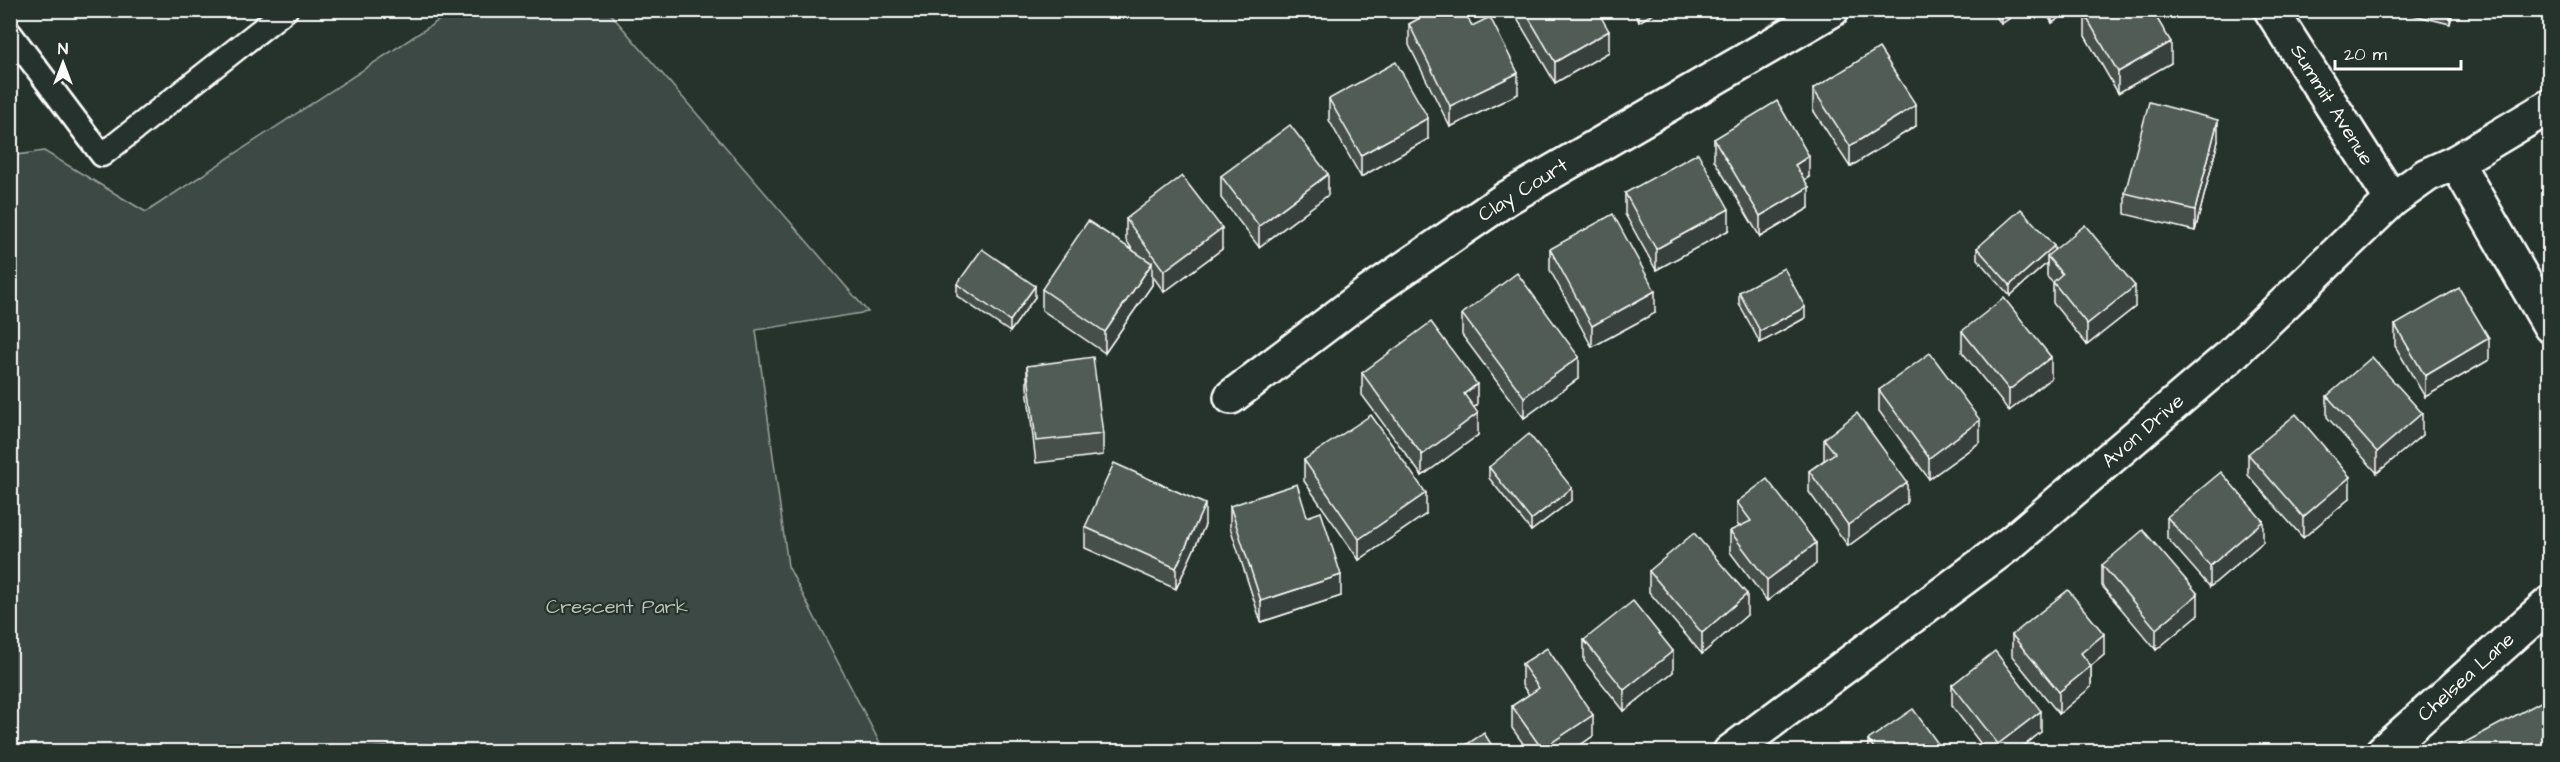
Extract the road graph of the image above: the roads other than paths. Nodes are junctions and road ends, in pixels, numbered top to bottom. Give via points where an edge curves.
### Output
1 (286, 10) edge
2 (1832, 10) edge
3 (2271, 10) edge
4 (10, 33) edge
5 (2550, 106) edge
6 (2456, 162) junction
7 (2392, 200) junction
8 (2550, 326) edge
9 (1231, 397) dead end
10 (2550, 603) edge
11 (1730, 752) edge
12 (2382, 752) edge

1 - 4 lane via 102,155
2 - 9 street, Clay Court via 1507,198 1367,294
3 - 7 street, Summit Avenue
5 - 6 street, Avon Drive
6 - 7 street, Avon Drive via 2427,175
6 - 8 street
7 - 11 street, Avon Drive via 2229,357 2012,542
10 - 12 street, Chelsea Lane

